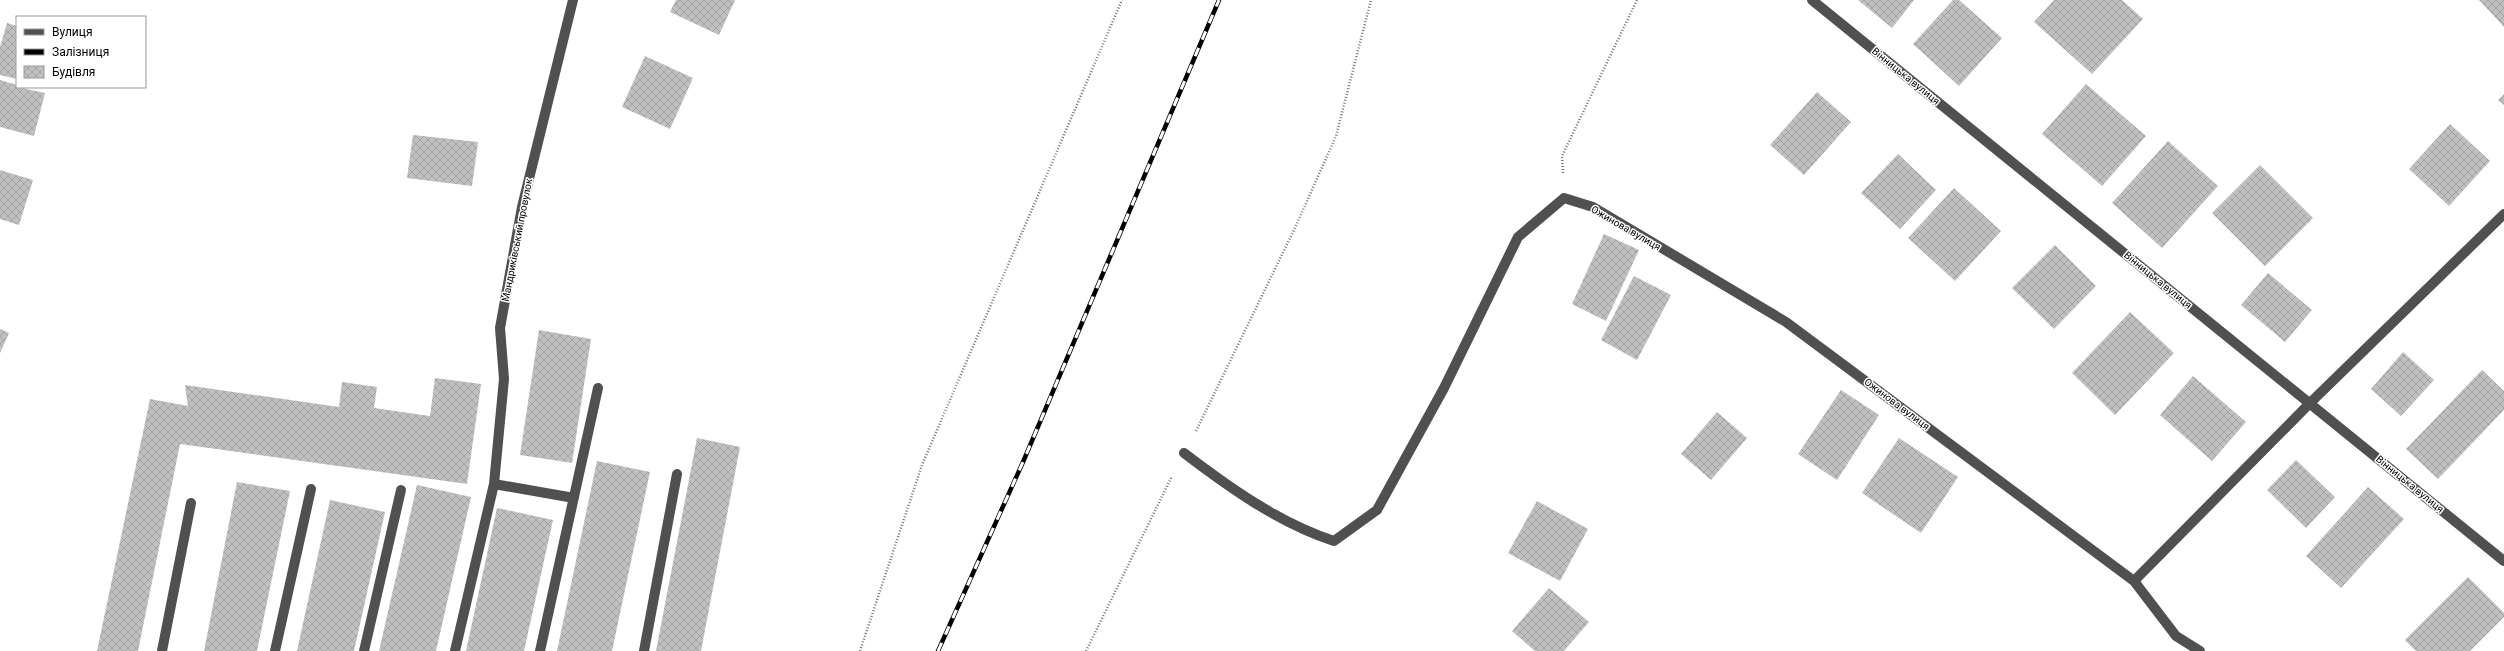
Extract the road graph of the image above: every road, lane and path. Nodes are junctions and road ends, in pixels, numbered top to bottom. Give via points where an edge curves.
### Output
1 (573, 0) edge
2 (1122, 0) edge
3 (1371, 0) edge
4 (1637, 0) edge
5 (1812, 0) edge
6 (1564, 198) junction
7 (2504, 214) edge
8 (598, 388) dead end
9 (2310, 403) junction
10 (1184, 453) junction
11 (677, 474) dead end
12 (494, 484) junction
13 (311, 489) dead end
14 (401, 490) dead end
15 (574, 498) junction
16 (191, 503) dead end
17 (2504, 561) edge
18 (2134, 581) junction
19 (162, 651) edge
20 (275, 651) edge
21 (364, 651) edge
22 (455, 651) edge
23 (540, 651) edge
24 (644, 651) edge
25 (860, 651) edge
26 (1086, 651) edge
27 (2200, 651) edge

1 - 12 street, Мандриківський провулок via 522,207 500,328 504,379
2 - 25 path via 922,465
3 - 10 path via 1336,136 1295,228
4 - 6 path via 1562,156
5 - 9 street, Вінницька вулиця
6 - 10 street via 1518,237 1444,388 1377,510 1334,541 1308,532 1225,484
6 - 18 street, Ожинова вулиця via 1593,207 1786,322
7 - 9 street
8 - 15 street
9 - 17 street, Вінницька вулиця
9 - 18 street
10 - 26 path
11 - 24 street
12 - 15 street
12 - 22 street, Мандриківський провулок
13 - 20 street
14 - 21 street
15 - 23 street
16 - 19 street
18 - 27 street, Ожинова вулиця via 2176,636

